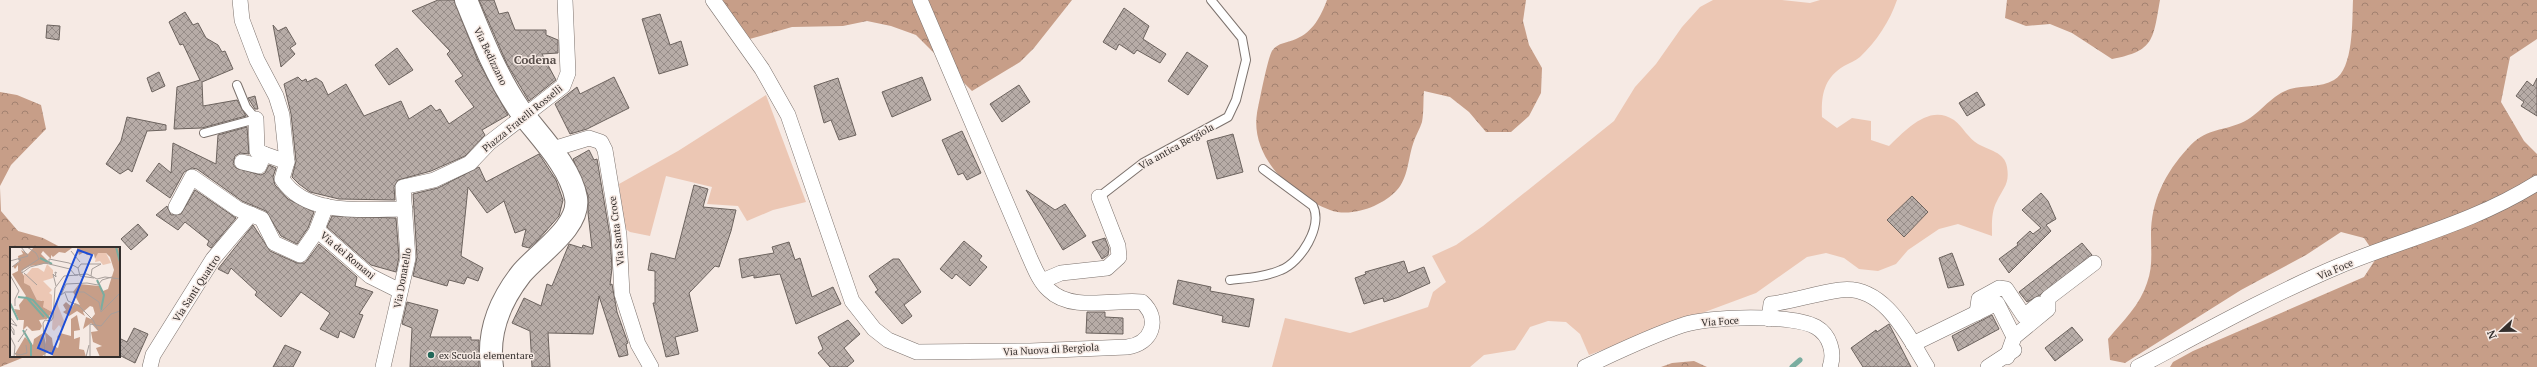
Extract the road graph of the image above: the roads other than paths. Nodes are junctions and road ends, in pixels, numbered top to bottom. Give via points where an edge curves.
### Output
1 (240, 0) edge
2 (466, 0) edge
3 (565, 0) edge
4 (713, 0) edge
5 (920, 0) edge
6 (1211, 0) edge
7 (238, 85) dead end
8 (522, 112) junction
9 (256, 119) junction
10 (204, 133) dead end
11 (553, 149) junction
12 (264, 154) junction
13 (242, 162) dead end
14 (287, 162) junction
15 (1263, 170) dead end
16 (2537, 183) edge
17 (404, 187) joint
18 (1100, 197) joint
19 (326, 206) junction
20 (176, 207) dead end
21 (406, 209) junction
22 (251, 214) junction
23 (318, 230) junction
24 (2094, 263) dead end
25 (1230, 280) dead end
26 (1042, 281) junction
27 (400, 291) junction
28 (2048, 298) junction
29 (1977, 312) junction
30 (2054, 317) dead end
31 (1769, 319) junction
32 (2014, 336) junction
33 (1913, 344) junction
34 (2007, 356) junction
35 (150, 367) edge
36 (382, 367) edge
37 (492, 367) edge
38 (651, 367) edge
39 (1585, 367) edge
40 (1830, 367) edge
41 (1927, 367) edge
42 (1988, 367) edge
43 (2138, 367) edge

1 - 14 street via 242,20 256,60 276,96
2 - 8 street, Via Bedizzano via 491,58
3 - 8 street, Piazza Fratelli Rosselli via 568,73 563,86
4 - 26 street, Via Nuova di Bergiola via 762,69 788,115 852,300 874,329 888,340 916,352 1127,347 1143,342 1152,330 1152,314 1142,302 1069,300 1049,290
5 - 26 street, Via Nuova di Bergiola via 1019,234
6 - 18 lane, Via antica Bergiola via 1242,38 1246,60 1236,100 1228,117 1143,164
7 - 9 lane via 246,108
8 - 11 street, Via Bedizzano
8 - 17 street, Piazza Fratelli Rosselli via 470,163 434,180
9 - 10 lane
9 - 12 street via 258,151
11 - 37 street, Via Bedizzano via 576,197 576,208 555,241 522,273 507,295 494,324
11 - 38 street, Via Santa Croce via 589,138 601,142 605,150 619,235 622,294 638,344
12 - 13 street via 258,166
12 - 14 street
14 - 19 street via 282,179 289,190 318,205
15 - 25 lane via 1313,206 1316,220 1313,232 1295,260 1283,270 1258,277
16 - 43 street, Via Foce via 2511,199 2459,223 2326,272 2196,335
17 - 21 street, Via Donatello
18 - 26 street, Via antica Bergiola via 1118,246 1119,257 1107,268 1061,273
19 - 21 street via 348,209
19 - 23 street
20 - 22 street via 192,177 238,209
21 - 27 street, Via Donatello via 409,248
22 - 23 street via 262,219 274,243 300,255
22 - 35 street, Via Santi Quattro via 214,259 153,355
23 - 27 street, Via dei Romani via 370,276
24 - 28 street
27 - 36 street, Via Donatello
28 - 29 street via 2024,316 2006,289 1999,288 1979,299
28 - 32 street via 2048,309
29 - 32 street via 1997,303
29 - 33 street
30 - 34 street
31 - 33 street via 1771,304 1842,290 1855,291 1872,296 1892,313
31 - 39 street, Via Foce via 1722,318 1685,324
31 - 40 street, Via Foce via 1798,322 1816,327 1825,334 1830,345
32 - 34 street
33 - 41 street
34 - 42 street

